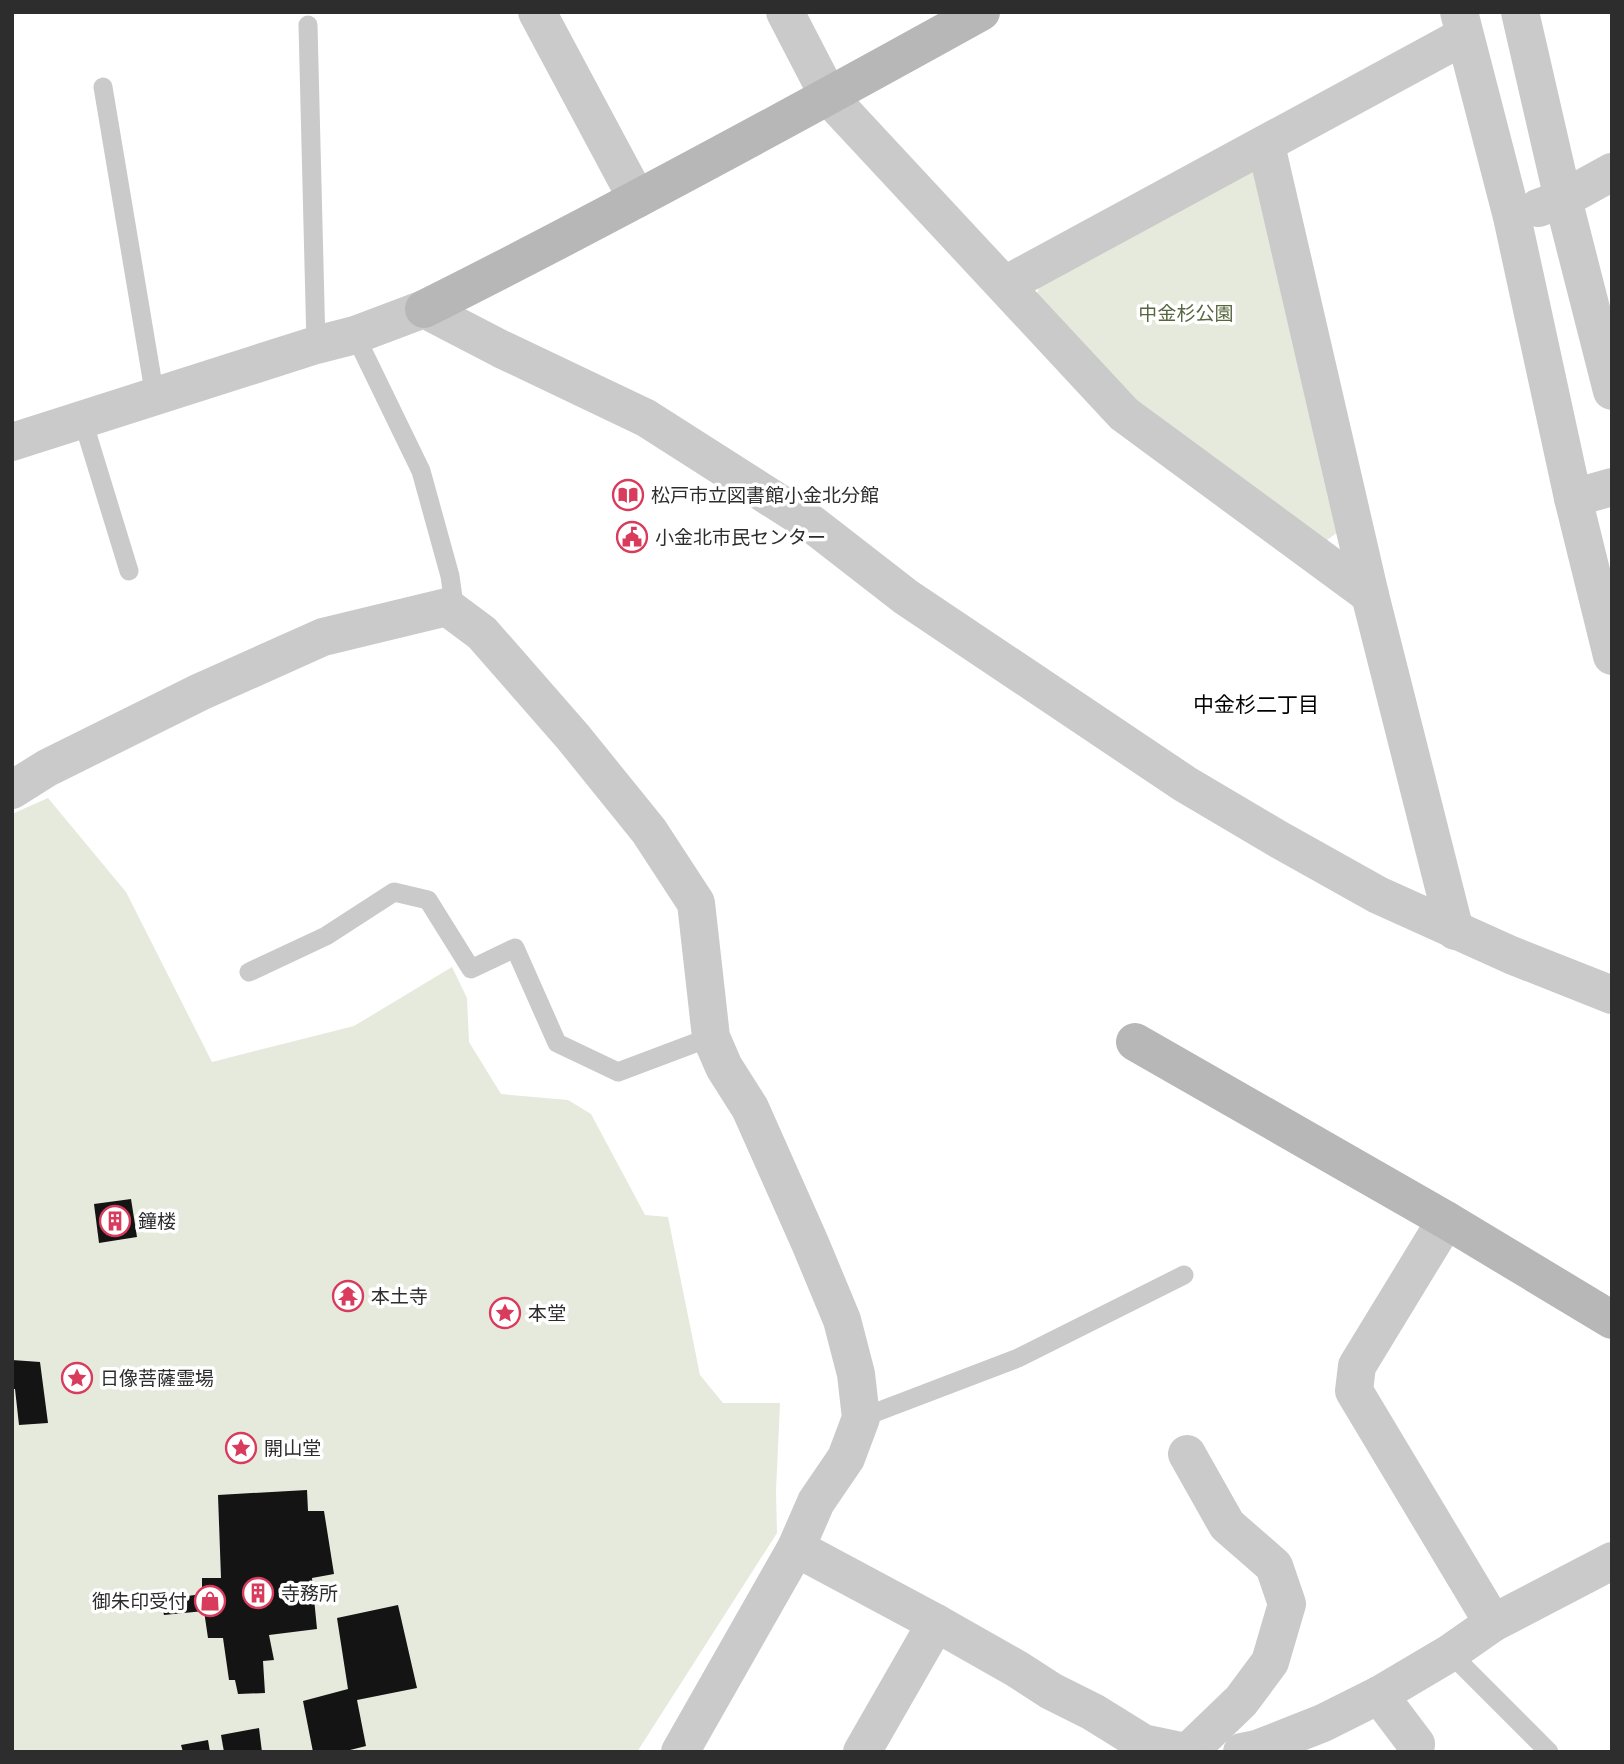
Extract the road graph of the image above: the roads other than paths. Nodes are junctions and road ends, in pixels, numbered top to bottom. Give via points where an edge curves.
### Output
1 (537, 12) edge
2 (785, 12) edge
3 (981, 12) edge
4 (1520, 12) edge
5 (308, 24) dead end
6 (1462, 24) edge
7 (103, 87) dead end
8 (829, 97) junction
9 (1266, 145) junction
10 (1612, 172) edge
11 (638, 199) junction
12 (1563, 199) junction
13 (1512, 217) junction
14 (1005, 285) junction
15 (424, 309) junction
16 (355, 335) junction
17 (316, 345) junction
18 (1612, 391) edge
19 (155, 397) junction
20 (83, 421) junction
21 (13, 440) edge
22 (1612, 487) edge
23 (1573, 498) junction
24 (129, 571) dead end
25 (1370, 595) junction
26 (455, 613) junction
27 (1612, 656) edge
28 (12, 790) edge
29 (1455, 931) junction
30 (249, 972) dead end
31 (1612, 995) edge
32 (711, 1037) junction
33 (1135, 1042) dead end
34 (1446, 1220) junction
35 (1184, 1275) dead end
36 (1612, 1320) edge
37 (861, 1418) junction
38 (1187, 1454) dead end
39 (796, 1548) junction
40 (1612, 1561) edge
41 (936, 1623) junction
42 (1493, 1623) junction
43 (1450, 1653) junction
44 (1379, 1695) junction
45 (1175, 1751) edge
46 (680, 1752) edge
47 (862, 1752) edge
48 (1242, 1752) edge
49 (1415, 1752) edge
50 (1549, 1752) edge

1 - 11 street
2 - 8 street
3 - 8 street
4 - 12 street
5 - 17 lane
6 - 9 street
6 - 13 street
7 - 19 lane
8 - 11 street
8 - 14 street
9 - 14 street
9 - 25 street
10 - 12 street
11 - 15 street
12 - 13 street
12 - 18 street
13 - 23 street
14 - 25 street via 1124,414
15 - 16 street
15 - 29 street via 646,418 812,524 906,597 1185,785 1378,895
16 - 17 street
16 - 26 lane via 422,471 450,576
17 - 19 street
19 - 20 street
20 - 21 street
20 - 24 lane
22 - 23 street
23 - 27 street
25 - 29 street
26 - 28 street via 447,607 323,636 200,691
26 - 32 street via 482,633 573,737 649,831 696,903
29 - 31 street
30 - 32 lane via 326,936 394,892 428,900 471,969 515,948 557,1043 618,1072
32 - 37 street via 750,1108 842,1320
33 - 34 street
34 - 36 street
34 - 42 street via 1357,1366 1354,1391
35 - 37 lane via 1018,1358
37 - 39 street via 846,1458 816,1502
38 - 45 street via 1227,1525 1273,1566 1287,1604 1270,1662 1241,1701
39 - 41 street
39 - 46 street
40 - 42 street
41 - 45 street via 1143,1743
41 - 47 street
42 - 43 street
43 - 44 street
43 - 50 lane
44 - 48 street via 1324,1723
44 - 49 street via 1416,1744

